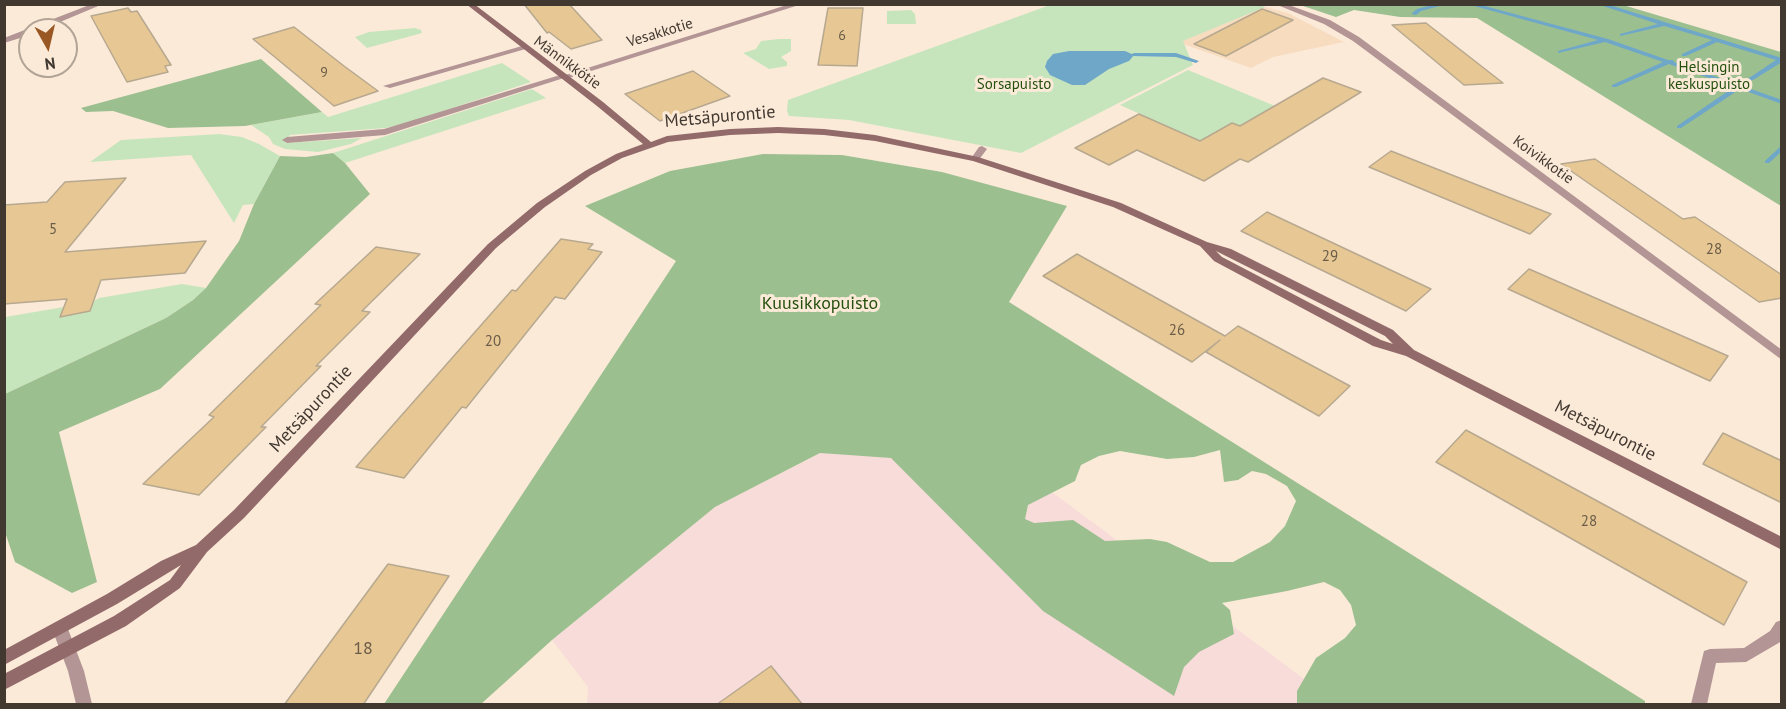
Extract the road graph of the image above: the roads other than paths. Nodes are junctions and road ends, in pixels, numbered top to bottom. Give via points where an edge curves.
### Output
1 (100, 4) edge
2 (469, 4) edge
3 (799, 4) edge
4 (1278, 4) edge
5 (65, 18) edge
6 (525, 48) junction
7 (563, 76) junction
8 (387, 86) dead end
9 (288, 140) dead end
10 (648, 144) junction
11 (982, 149) dead end
12 (975, 159) junction
13 (1782, 356) edge
14 (1782, 544) edge
15 (202, 548) junction
16 (1782, 627) edge
17 (60, 629) junction
18 (68, 650) junction
19 (4, 658) edge
20 (4, 683) edge
21 (84, 705) edge
22 (1700, 705) edge

1 - 5 street
2 - 6 street, Männikkötie
3 - 7 street, Vesakkotie
4 - 13 street, Koivikkotie via 1326,22 1356,39
6 - 7 street, Männikkötie
6 - 8 street
7 - 9 street, Vesakkotie via 385,132
7 - 10 street, Männikkötie
10 - 12 street, Metsäpurontie via 730,132 824,132 875,138
10 - 15 street, Metsäpurontie via 588,173 540,205 492,246 239,514
11 - 12 street
12 - 14 street, Metsäpurontie via 1117,205 1203,244 1218,259 1377,343 1410,353
15 - 17 street, Metsäpurontie via 166,565
15 - 18 street, Metsäpurontie via 175,584
16 - 22 street via 1776,636 1746,655 1710,656
17 - 18 street
17 - 19 street, Metsäpurontie
18 - 20 street, Metsäpurontie
18 - 21 street

